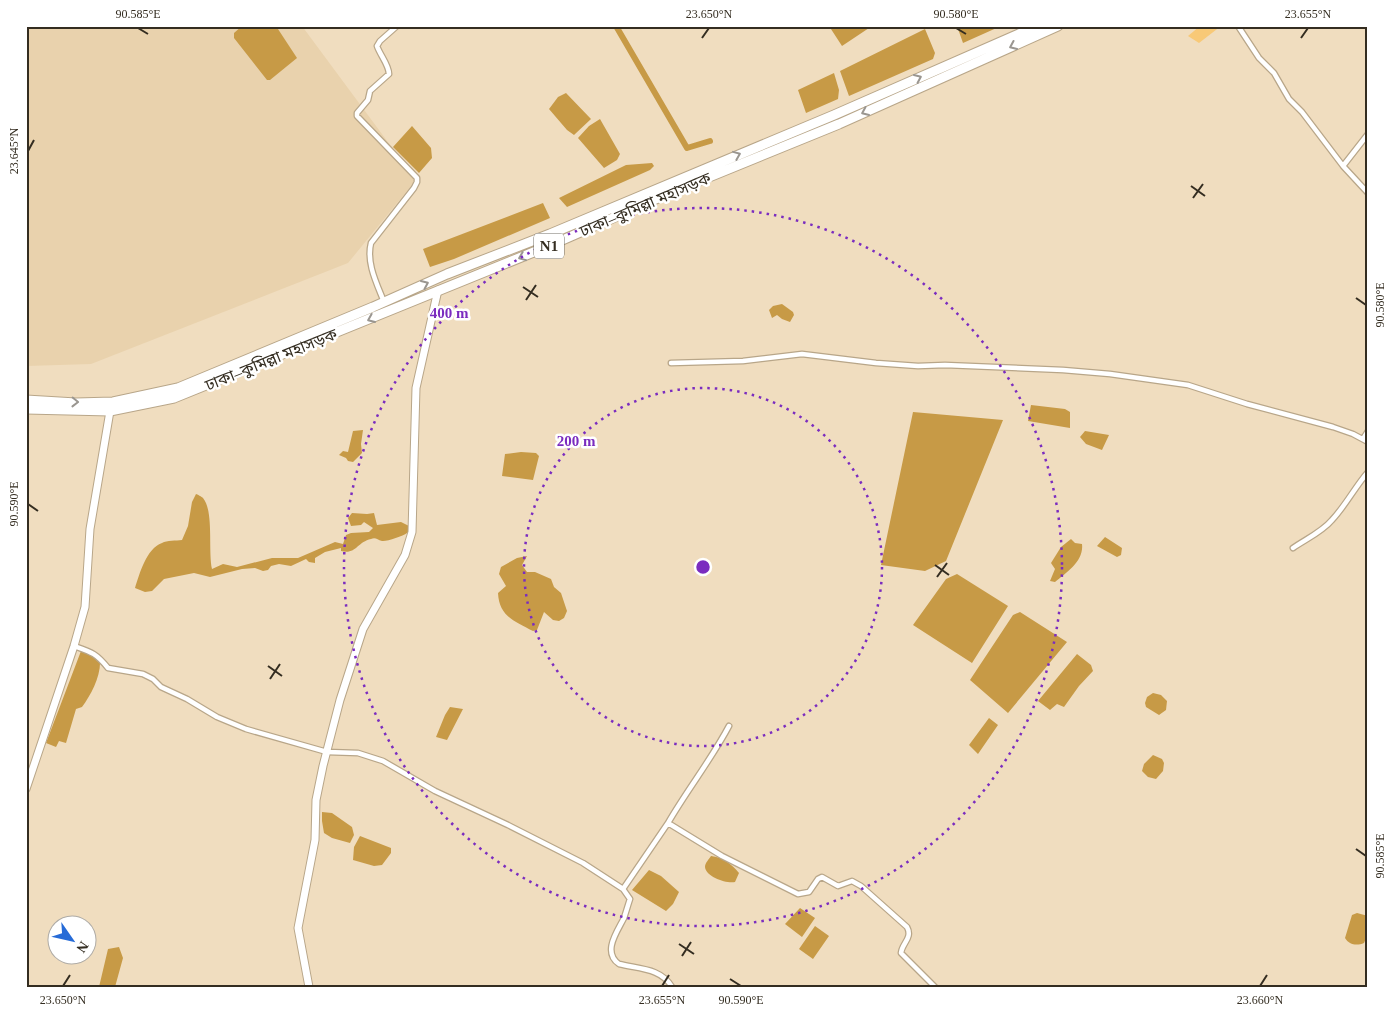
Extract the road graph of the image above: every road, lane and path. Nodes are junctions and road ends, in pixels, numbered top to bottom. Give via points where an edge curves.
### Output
1 (396, 26) edge
2 (1037, 26) edge
3 (1058, 26) edge
4 (1238, 26) edge
5 (1368, 134) edge
6 (1343, 166) junction
7 (1368, 193) edge
8 (438, 290) junction
9 (384, 302) junction
10 (671, 362) dead end
11 (26, 400) edge
12 (113, 408) junction
13 (26, 409) edge
14 (1368, 431) edge
15 (1365, 440) edge
16 (1368, 472) edge
17 (1293, 548) dead end
18 (74, 646) junction
19 (729, 726) dead end
20 (327, 752) junction
21 (26, 790) edge
22 (668, 823) junction
23 (623, 889) junction
24 (309, 987) edge
25 (672, 987) edge
26 (935, 987) edge

1 - 9 street via 377,46 388,74 370,91 368,100 357,113 417,178 404,202 370,243 368,254
9 -> 2 highway, ঢাকা–কুমিল্লা মহাসড়ক / N1 via 834,115
3 -> 8 highway, ঢাকা–কুমিল্লা মহাসড়ক / N1 via 839,124
4 - 6 street via 1259,58 1274,73 1289,99 1312,123
5 - 6 street
6 - 7 street
8 -> 12 highway, ঢাকা–কুমিল্লা মহাসড়ক / N1 via 174,398
8 - 20 street via 416,388 412,532 405,555 363,629
9 - 12 highway, ঢাকা–কুমিল্লা মহাসড়ক / N1 via 178,388
10 - 15 street via 743,361 802,354 876,364 1110,374 1188,385 1333,427
11 -> 12 highway, ঢাকা–কুমিল্লা মহাসড়ক / N1
12 - 13 highway, ঢাকা–কুমিল্লা মহাসড়ক / N1
12 - 18 street via 90,528 85,606
14 - 15 street
16 - 17 street via 1333,520
18 - 20 street via 92,652 108,668 143,674 217,717 246,729
18 - 21 street
19 - 22 street
20 - 23 street via 358,754 383,761 435,791 583,863
20 - 24 street via 316,800 315,840 298,928
22 - 23 street
22 - 26 street via 722,856 798,894 809,892 822,877 838,886 852,880 907,927 909,936 901,954
23 - 25 street via 630,899 612,941 612,955 620,964 668,978

